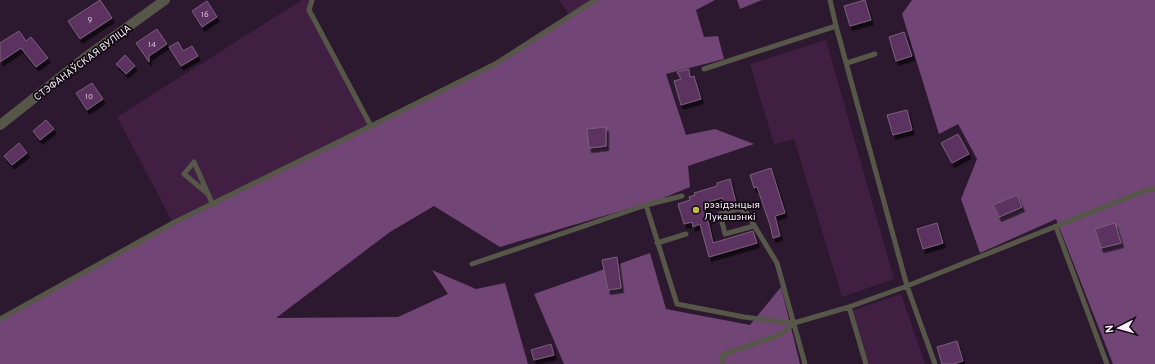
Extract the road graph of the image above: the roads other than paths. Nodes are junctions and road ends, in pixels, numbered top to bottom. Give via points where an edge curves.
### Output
1 (165, 0) edge
2 (312, 0) edge
3 (595, 0) edge
4 (830, 0) edge
5 (836, 26) junction
6 (875, 54) dead end
7 (847, 63) junction
8 (704, 69) dead end
9 (0, 125) edge
10 (371, 126) junction
11 (1155, 189) edge
12 (208, 194) junction
13 (682, 196) dead end
14 (213, 205) junction
15 (646, 205) junction
16 (754, 226) junction
17 (1056, 227) junction
18 (686, 234) dead end
19 (657, 243) junction
20 (472, 264) dead end
21 (907, 286) junction
22 (849, 307) junction
23 (0, 319) edge
24 (794, 323) junction
25 (723, 364) edge
26 (805, 364) edge
27 (866, 364) edge
28 (935, 364) edge
29 (1107, 364) edge

1 - 9 street, СТЭФАНАЎСКАЯ ВУЛІЦА via 86,57
2 - 10 lane via 309,10
3 - 10 lane via 495,64
4 - 5 lane
5 - 7 lane
5 - 8 lane
6 - 7 lane
7 - 21 lane
10 - 14 lane
11 - 17 lane via 1144,191
12 - 12 lane via 184,174 194,162 197,169
12 - 14 lane
13 - 15 lane
14 - 23 lane via 173,223
15 - 19 lane
15 - 20 lane
16 - 16 lane via 746,212 738,209 720,214 725,234
16 - 24 lane via 777,263
17 - 21 lane
17 - 29 lane
18 - 19 lane
19 - 24 lane via 677,304 744,317
21 - 22 lane
21 - 28 lane
22 - 24 lane
22 - 27 lane
24 - 25 lane via 782,334 722,355
24 - 26 lane

